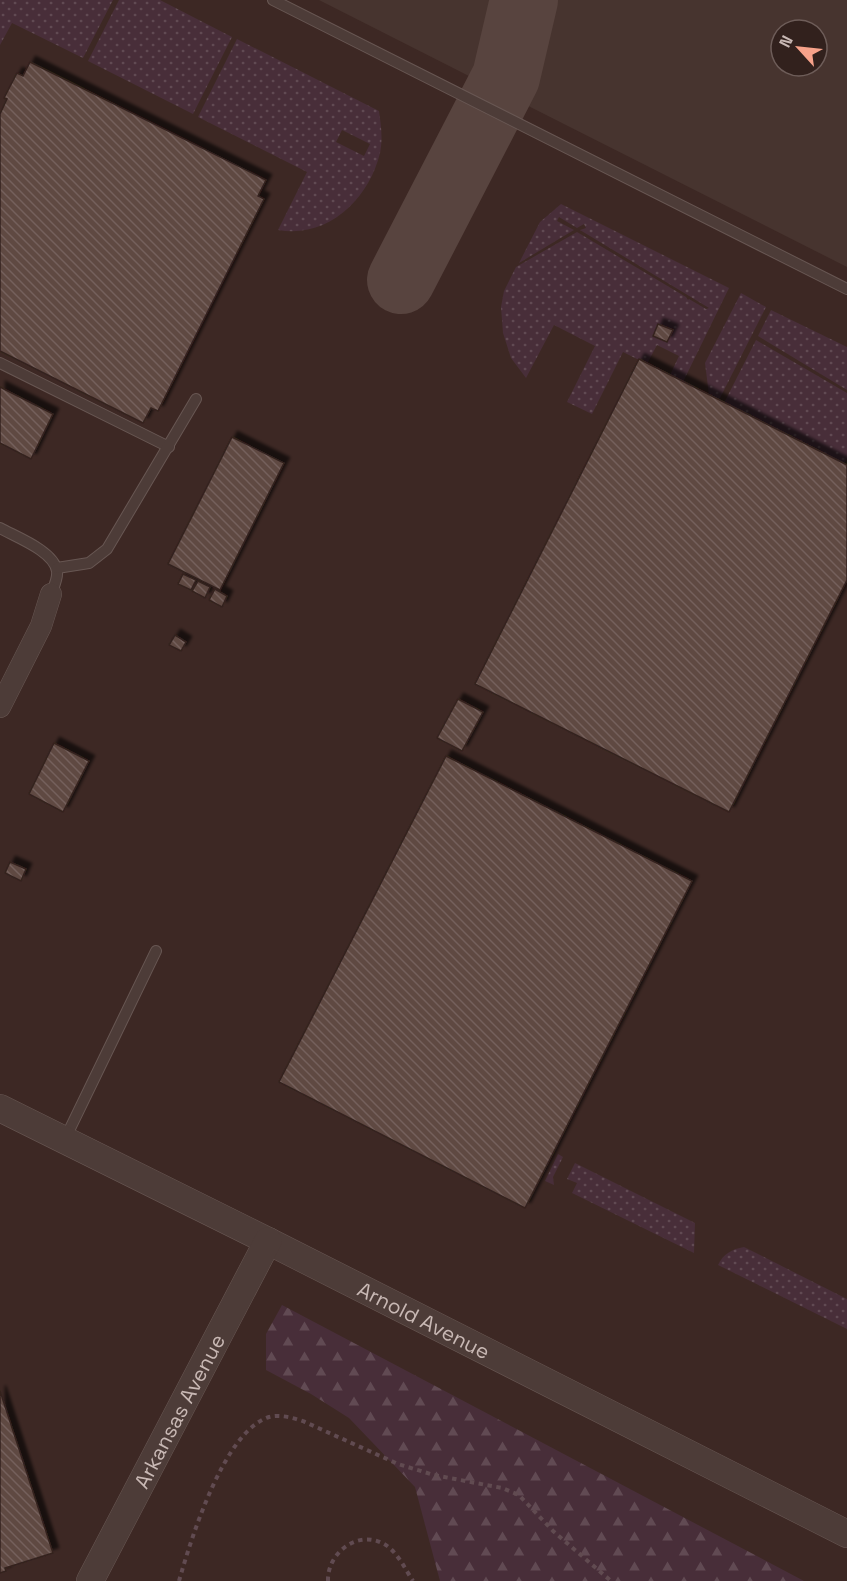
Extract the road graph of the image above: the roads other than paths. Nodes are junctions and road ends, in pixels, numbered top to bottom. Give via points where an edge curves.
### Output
1 (273, 0) edge
2 (847, 289) edge
3 (0, 363) edge
4 (196, 399) dead end
5 (169, 447) junction
6 (0, 528) edge
7 (57, 568) junction
8 (51, 594) joint
9 (0, 707) edge
10 (156, 951) dead end
11 (0, 1108) edge
12 (64, 1141) junction
13 (268, 1241) junction
14 (847, 1534) edge
15 (90, 1581) edge

1 - 2 lane
3 - 5 lane
4 - 5 lane
5 - 7 lane via 107,549 89,563
6 - 7 lane via 46,554
7 - 8 lane
8 - 9 street via 41,626
10 - 12 lane
11 - 12 street, Arnold Avenue
12 - 13 street, Arnold Avenue
13 - 14 street, Arnold Avenue
13 - 15 street, Arkansas Avenue

